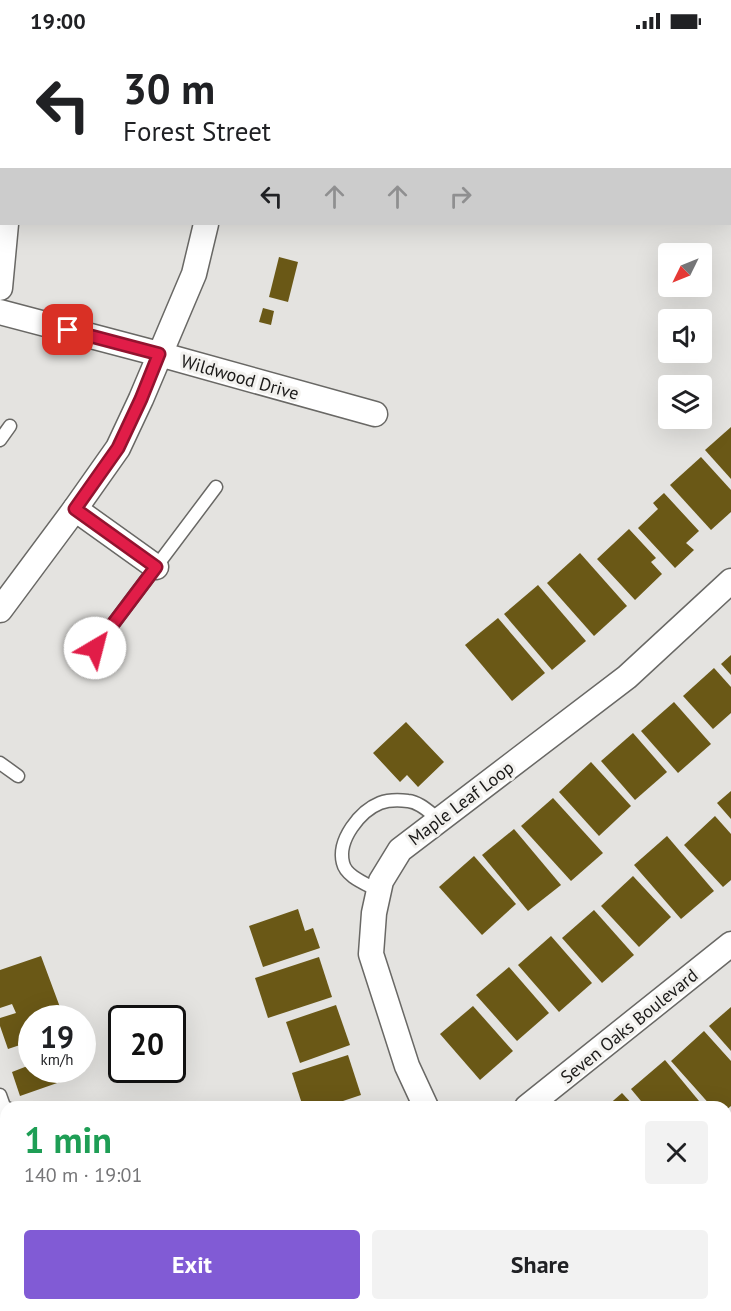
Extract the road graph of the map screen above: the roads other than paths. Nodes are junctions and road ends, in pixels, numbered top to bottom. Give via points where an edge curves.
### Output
1 (6, 225) edge
2 (206, 225) edge
3 (0, 288) edge
4 (0, 312) edge
5 (159, 354) junction
6 (375, 414) dead end
7 (10, 426) dead end
8 (0, 440) edge
9 (216, 487) dead end
10 (75, 509) junction
11 (156, 567) junction
12 (731, 581) edge
13 (3, 600) edge
14 (95, 648) dead end
15 (0, 763) edge
16 (18, 776) dead end
17 (440, 820) junction
18 (379, 891) junction
19 (731, 944) edge
20 (423, 1101) edge
21 (535, 1101) edge

1 - 3 street
2 - 5 street via 194,274
4 - 5 street, Wildwood Drive
5 - 6 street, Wildwood Drive
5 - 10 street via 118,448
7 - 8 lane
9 - 11 lane
10 - 11 street
10 - 13 street
11 - 14 lane
12 - 17 street, Maple Leaf Loop via 627,677
15 - 16 lane
17 - 18 street, Maple Leaf Loop via 400,850
17 - 18 lane via 422,806 398,800 381,802 358,819 348,832 343,863 349,873
18 - 20 street, Maple Leaf Loop via 371,954 407,1066
19 - 21 street, Seven Oaks Boulevard

